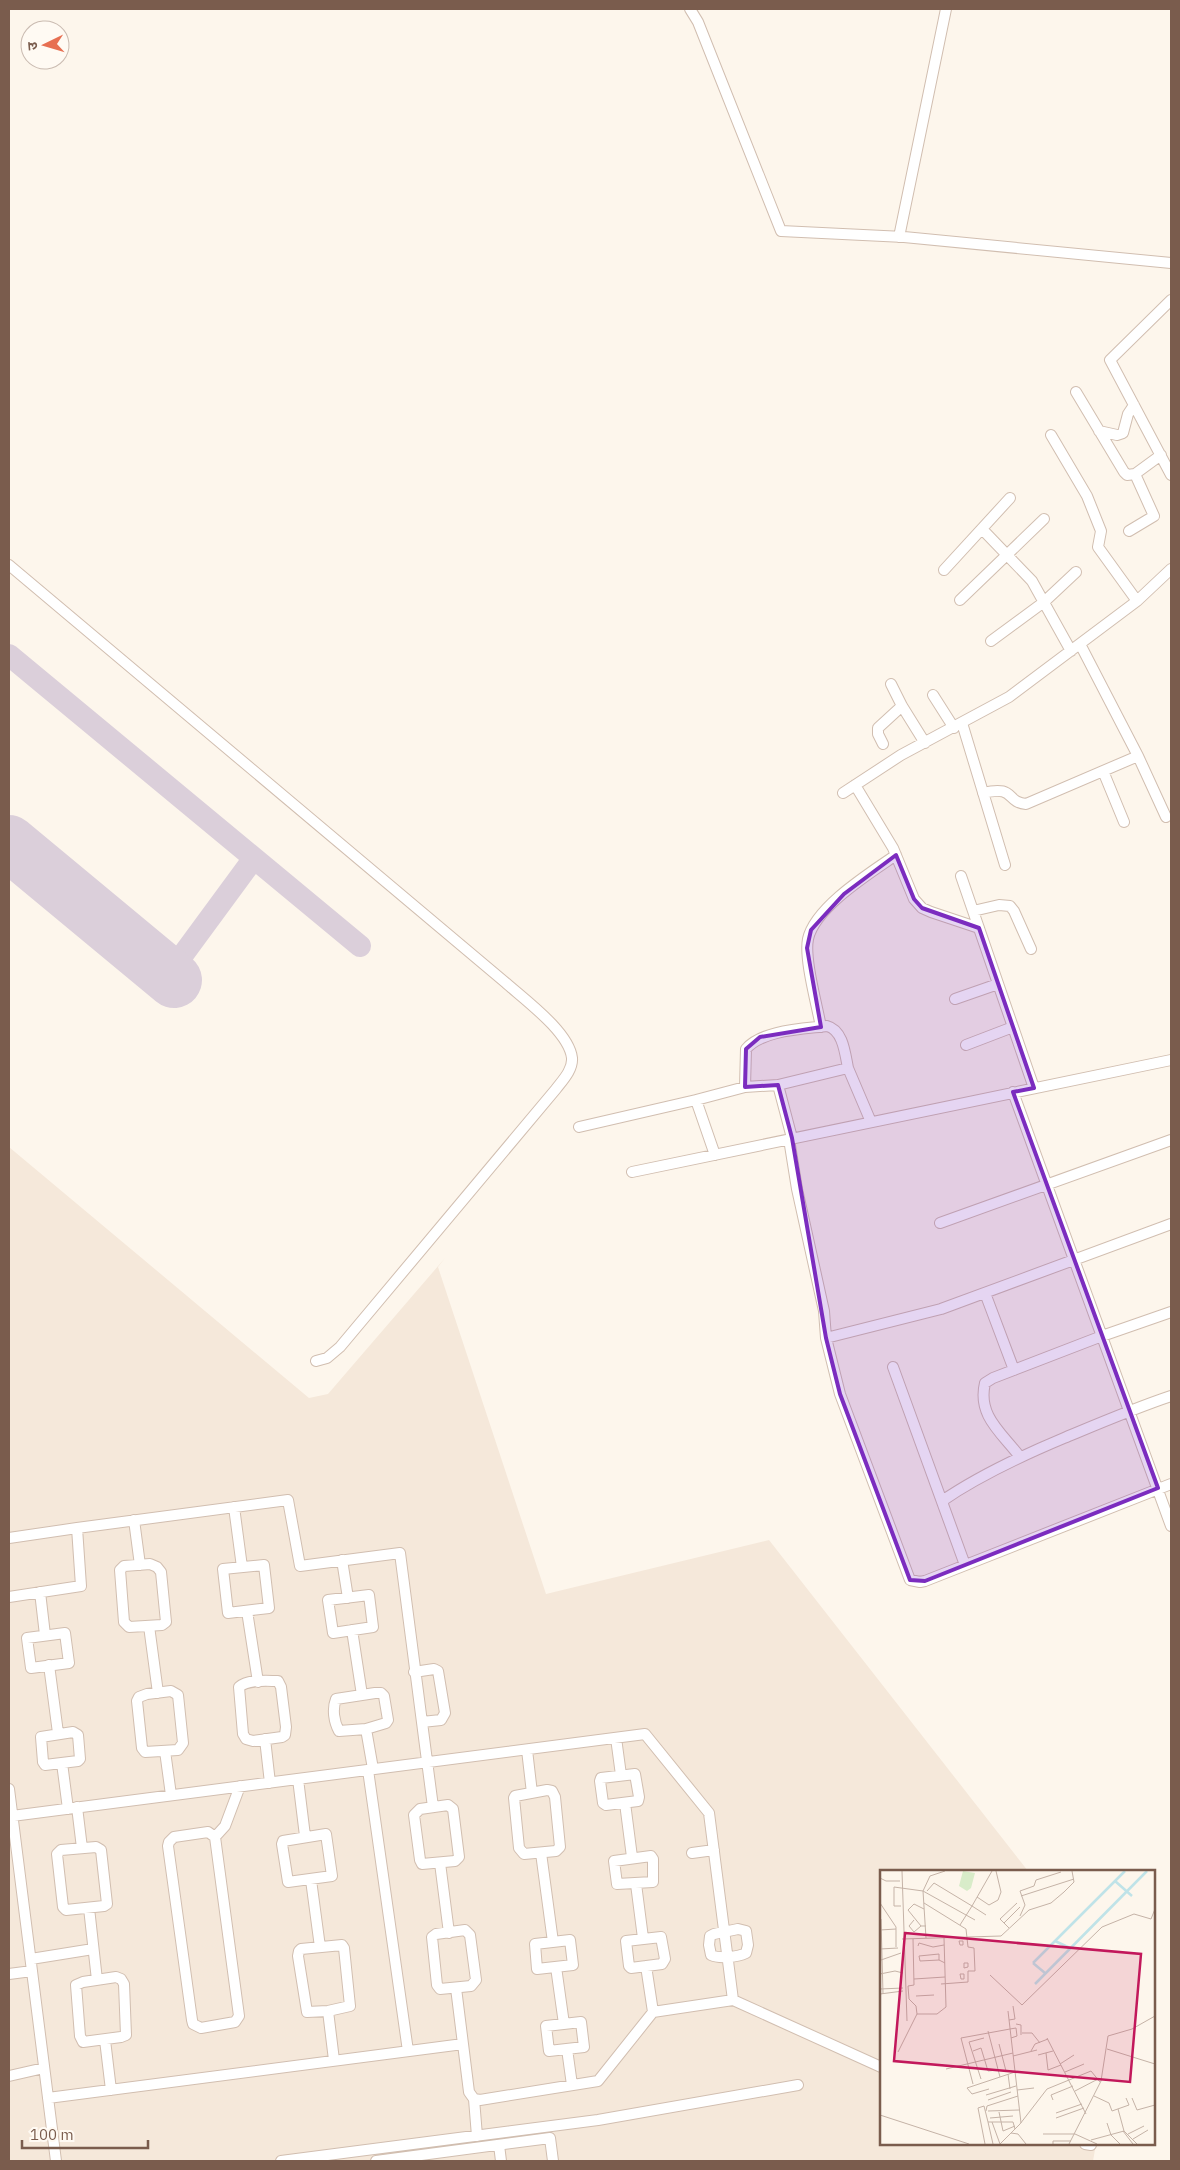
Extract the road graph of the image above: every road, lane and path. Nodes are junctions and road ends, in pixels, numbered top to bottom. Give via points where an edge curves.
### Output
1 (690, 9) edge
2 (946, 9) edge
3 (899, 237) junction
4 (1171, 264) edge
5 (1171, 300) edge
6 (1076, 392) dead end
7 (1134, 405) junction
8 (1099, 431) junction
9 (1051, 435) dead end
10 (1161, 455) junction
11 (1170, 468) edge
12 (1135, 474) junction
13 (1010, 498) dead end
14 (1044, 519) dead end
15 (982, 529) junction
16 (1129, 531) dead end
17 (1008, 555) junction
18 (9, 565) edge
19 (1171, 569) edge
20 (944, 570) dead end
21 (1076, 572) dead end
22 (960, 600) dead end
23 (1137, 601) junction
24 (1044, 602) junction
25 (991, 641) dead end
26 (1080, 644) junction
27 (1071, 650) junction
28 (892, 684) dead end
29 (933, 695) dead end
30 (902, 706) junction
31 (958, 726) junction
32 (925, 743) junction
33 (883, 744) dead end
34 (1138, 756) junction
35 (1103, 771) junction
36 (855, 785) junction
37 (843, 792) dead end
38 (983, 793) junction
39 (1166, 817) dead end
40 (1124, 822) dead end
41 (896, 855) junction
42 (1005, 865) dead end
43 (961, 876) dead end
44 (973, 911) junction
45 (979, 928) junction
46 (1031, 949) dead end
47 (998, 984) junction
48 (955, 999) dead end
49 (820, 1027) junction
50 (1013, 1027) junction
51 (966, 1045) dead end
52 (1171, 1060) edge
53 (848, 1068) junction
54 (778, 1085) junction
55 (744, 1087) junction
56 (1034, 1088) junction
57 (1013, 1092) junction
58 (696, 1100) junction
59 (871, 1122) junction
60 (579, 1127) dead end
61 (790, 1139) junction
62 (1171, 1140) edge
63 (715, 1155) junction
64 (632, 1172) dead end
65 (1046, 1184) junction
66 (940, 1223) dead end
67 (1171, 1224) edge
68 (1074, 1259) junction
69 (985, 1292) junction
70 (1171, 1312) edge
71 (1102, 1336) junction
72 (826, 1338) junction
73 (316, 1361) dead end
74 (893, 1367) dead end
75 (1014, 1370) junction
76 (1171, 1396) edge
77 (1129, 1410) junction
78 (1020, 1457) junction
79 (1171, 1484) edge
80 (1158, 1488) junction
81 (942, 1501) junction
82 (234, 1507) junction
83 (134, 1520) junction
84 (1171, 1526) edge
85 (77, 1528) junction
86 (9, 1538) edge
87 (342, 1560) junction
88 (140, 1564) junction
89 (965, 1566) junction
90 (242, 1567) junction
91 (40, 1592) junction
92 (9, 1597) edge
93 (348, 1598) junction
94 (247, 1610) junction
95 (149, 1626) junction
96 (352, 1630) junction
97 (46, 1635) junction
98 (49, 1665) junction
99 (414, 1672) junction
100 (258, 1682) junction
101 (158, 1693) junction
102 (362, 1695) junction
103 (422, 1722) junction
104 (366, 1729) junction
105 (58, 1734) junction
106 (616, 1738) junction
107 (265, 1739) junction
108 (527, 1750) junction
109 (165, 1751) junction
110 (427, 1761) junction
111 (62, 1764) junction
112 (371, 1770) junction
113 (621, 1775) junction
114 (298, 1779) junction
115 (270, 1783) junction
116 (240, 1786) junction
117 (9, 1789) edge
118 (532, 1793) junction
119 (171, 1795) junction
120 (624, 1803) junction
121 (433, 1807) junction
122 (72, 1808) junction
123 (12, 1816) junction
124 (305, 1836) junction
125 (215, 1837) junction
126 (82, 1848) junction
127 (714, 1850) junction
128 (541, 1853) junction
129 (692, 1853) dead end
130 (632, 1857) junction
131 (440, 1863) junction
132 (311, 1880) junction
133 (636, 1884) junction
134 (88, 1908) junction
135 (449, 1932) junction
136 (724, 1932) junction
137 (643, 1938) junction
138 (553, 1942) junction
139 (320, 1947) junction
140 (93, 1950) junction
141 (728, 1956) junction
142 (31, 1959) junction
143 (646, 1966) junction
144 (556, 1967) junction
145 (32, 1971) junction
146 (9, 1974) edge
147 (97, 1980) junction
148 (456, 1988) junction
149 (733, 2000) junction
150 (328, 2011) junction
151 (653, 2012) junction
152 (564, 2024) junction
153 (105, 2040) junction
154 (463, 2044) junction
155 (568, 2049) junction
156 (408, 2051) junction
157 (334, 2060) junction
158 (44, 2068) junction
159 (880, 2068) edge
160 (9, 2076) edge
161 (572, 2085) junction
162 (798, 2085) dead end
163 (111, 2090) junction
164 (48, 2098) junction
165 (474, 2099) junction
166 (477, 2136) junction
167 (499, 2145) junction
168 (457, 2156) edge
169 (56, 2161) edge
170 (281, 2161) edge
171 (376, 2161) edge
172 (501, 2161) edge
173 (553, 2161) edge

1 - 3 street via 781,231
2 - 3 street
3 - 4 street
5 - 7 street via 1110,360
6 - 8 street
7 - 8 street via 1123,433
7 - 10 street
8 - 12 street via 1124,472
9 - 23 street via 1087,496 1101,531 1098,546
10 - 11 street
10 - 12 street
12 - 16 street via 1154,516
13 - 15 street
14 - 17 street
15 - 17 street
15 - 20 street
17 - 22 street
17 - 24 street via 1032,581
18 - 73 street via 506,983 567,1043 572,1060 569,1071 556,1089 340,1348 327,1358
19 - 23 street
21 - 24 street
23 - 26 street
24 - 25 street
24 - 27 street
26 - 27 street
26 - 34 street
27 - 31 street via 1009,697
28 - 30 street
29 - 31 street
30 - 32 street
30 - 33 street via 878,728
31 - 32 street
31 - 38 street
32 - 36 street
34 - 35 street
34 - 39 street
35 - 38 street via 1026,804 1002,790
35 - 40 street
36 - 37 street
36 - 41 street
38 - 42 street
41 - 45 street via 914,899 922,908
41 - 49 street via 844,894 822,914 811,930 807,948
43 - 44 street
44 - 45 street
44 - 46 street via 1010,906
45 - 47 street
47 - 48 street
47 - 50 street
49 - 53 street via 834,1027 839,1033
49 - 55 street via 760,1037 752,1043 746,1049 744,1059
50 - 51 street
50 - 56 street
52 - 56 street
53 - 54 street
53 - 59 street
54 - 55 street
54 - 61 street
55 - 58 street
56 - 57 street
57 - 59 street
57 - 65 street
58 - 60 street
58 - 63 street
59 - 61 street
61 - 63 street
61 - 72 street via 797,1188 824,1311
62 - 65 street
63 - 64 street
65 - 66 street
65 - 68 street
67 - 68 street
68 - 69 street
68 - 71 street
69 - 72 street via 941,1309
69 - 75 street
70 - 71 street
71 - 75 street
71 - 77 street
72 - 89 street via 843,1403 910,1580 925,1581
74 - 81 street
75 - 78 street via 985,1383 982,1396 991,1422
76 - 77 street
77 - 78 street
77 - 80 street
78 - 81 street via 966,1484
79 - 80 street
80 - 84 street
80 - 89 street
81 - 89 street
82 - 83 street
82 - 87 street via 288,1500 300,1566
82 - 90 street
83 - 85 street
83 - 88 street
85 - 86 street
85 - 91 street via 81,1586
87 - 93 street
87 - 99 street via 400,1553
88 - 95 street via 150,1564 161,1572 167,1614 165,1624
88 - 95 street via 124,1566 120,1570 124,1622 129,1627
90 - 94 street via 223,1569 228,1613
90 - 94 street via 264,1565 269,1608
91 - 92 street
91 - 97 street
93 - 96 street via 328,1600 333,1632
93 - 96 street via 369,1595 373,1627
94 - 100 street
95 - 101 street
96 - 102 street
97 - 98 street via 27,1638 31,1668
97 - 98 street via 65,1632 69,1662
98 - 105 street
99 - 103 street
99 - 103 street via 434,1669 438,1672 445,1714 441,1720
100 - 107 street via 240,1687 243,1734 253,1741
100 - 107 street via 278,1681 286,1727 282,1737
101 - 109 street via 172,1691 178,1695 183,1743 178,1750
101 - 109 street via 139,1697 137,1701 142,1748 145,1752
102 - 104 street via 381,1693 388,1720
102 - 104 street via 336,1699 335,1721 342,1732
103 - 110 street
104 - 112 street
105 - 111 street via 43,1736 40,1740 43,1762
105 - 111 street via 73,1732 78,1735 80,1760
106 - 108 street
106 - 113 street
106 - 127 street via 645,1734 709,1812
107 - 115 street
108 - 110 street
108 - 118 street
109 - 119 street
110 - 112 street
110 - 121 street
111 - 122 street
112 - 114 street
112 - 156 street
113 - 120 street via 636,1774 637,1778 639,1800
113 - 120 street via 602,1777 600,1781 603,1803
114 - 115 street
114 - 124 street
115 - 116 street
116 - 119 street
116 - 125 street via 225,1826
117 - 123 street
118 - 128 street via 516,1796 513,1800 519,1848 524,1854
118 - 128 street via 550,1790 556,1797 560,1847
119 - 122 street
120 - 130 street
121 - 131 street via 420,1808 414,1815 420,1860 425,1865
121 - 131 street via 448,1805 453,1809 459,1857 455,1861
122 - 123 street
122 - 126 street
123 - 142 street
124 - 132 street via 326,1834 332,1864 332,1876
124 - 132 street via 283,1841 283,1853 288,1882
125 - 125 street via 239,2016 235,2022 201,2028 192,2020 169,1842 174,1837 208,1832
126 - 134 street via 101,1850 108,1901 104,1906
126 - 134 street via 61,1850 57,1854 63,1907 69,1910
127 - 129 street
127 - 136 street
128 - 138 street
130 - 133 street via 614,1861 616,1882 620,1886
130 - 133 street via 648,1856 653,1859 654,1881
131 - 135 street
132 - 139 street
133 - 137 street
134 - 140 street
135 - 148 street via 436,1934 431,1941 437,1985 440,1989
135 - 148 street via 465,1930 468,1933 474,1962 474,1984
136 - 141 street
136 - 141 street via 710,1936 710,1953 714,1957
136 - 141 street via 746,1931 748,1938 746,1953
137 - 143 street via 628,1940 625,1946 629,1966
137 - 143 street via 661,1937 665,1959 662,1964
138 - 144 street via 570,1940 573,1965
138 - 144 street via 535,1944 538,1969
139 - 150 street via 301,1949 298,1956 307,2012
139 - 150 street via 342,1944 351,2003 347,2008
140 - 142 street
140 - 147 street
141 - 149 street
142 - 145 street
143 - 151 street
144 - 152 street
145 - 146 street
145 - 158 street
147 - 153 street via 76,1985 80,2036 83,2042
147 - 153 street via 116,1976 124,1984 126,2035
148 - 154 street
149 - 151 street
149 - 159 street
150 - 157 street
151 - 161 street via 598,2081
152 - 155 street via 581,2022 584,2047
152 - 155 street via 546,2026 549,2051
153 - 163 street
154 - 156 street
154 - 165 street via 469,2092
155 - 161 street
156 - 157 street
157 - 163 street
158 - 160 street
158 - 164 street
161 - 165 street
162 - 166 street via 598,2120
163 - 164 street
164 - 169 street
165 - 166 street
166 - 170 street
167 - 168 street
167 - 172 street
167 - 173 street via 550,2138
168 - 171 street

